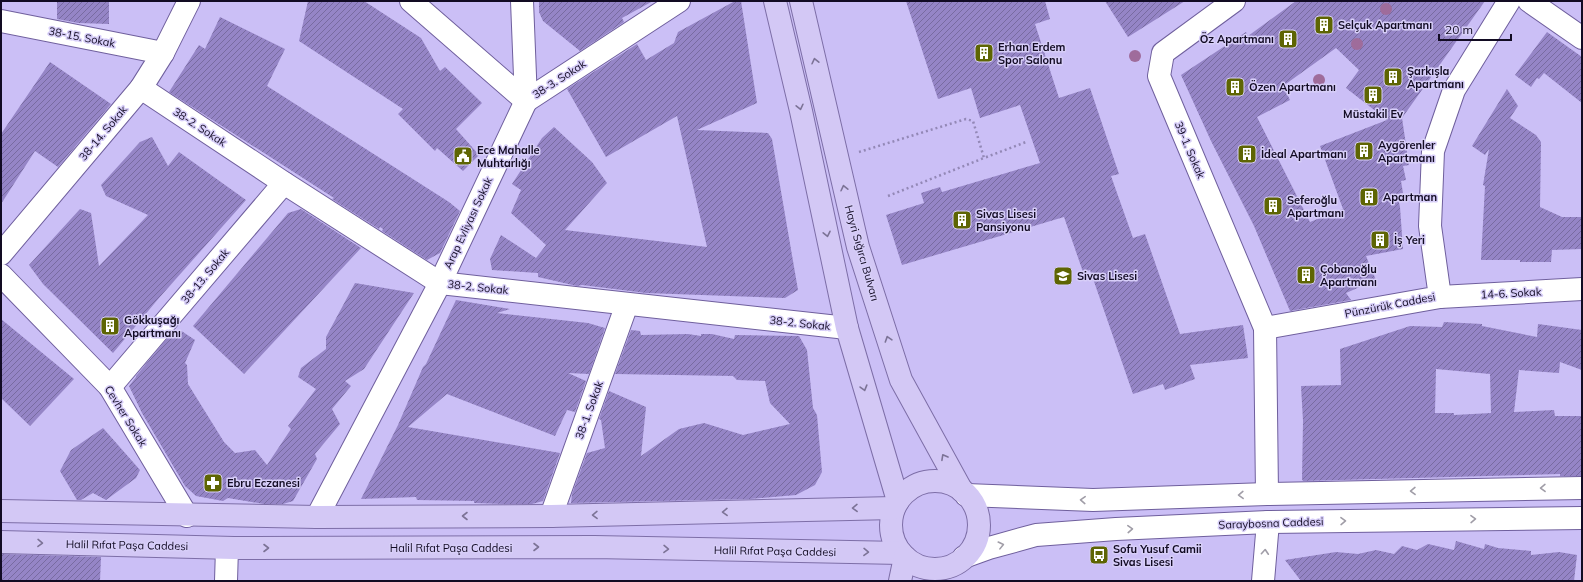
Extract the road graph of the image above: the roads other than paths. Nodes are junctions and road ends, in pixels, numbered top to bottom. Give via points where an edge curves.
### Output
1 (189, 1) edge
2 (411, 1) edge
3 (522, 1) edge
4 (679, 1) edge
5 (775, 1) edge
6 (801, 1) edge
7 (1234, 1) edge
8 (1510, 1) edge
9 (1529, 1) edge
10 (1, 21) edge
11 (1582, 38) edge
12 (164, 53) junction
13 (141, 88) junction
14 (526, 101) junction
15 (284, 182) junction
16 (1, 254) edge
17 (1, 275) edge
18 (440, 283) junction
19 (1582, 289) edge
20 (1440, 297) junction
21 (627, 304) junction
22 (847, 328) junction
23 (1265, 328) junction
24 (110, 387) junction
25 (1582, 488) edge
26 (964, 493) junction
27 (1267, 494) junction
28 (896, 504) junction
29 (1, 511) edge
30 (187, 516) junction
31 (552, 516) junction
32 (317, 517) junction
33 (1582, 518) edge
34 (1268, 522) junction
35 (1, 542) edge
36 (227, 548) junction
37 (903, 555) junction
38 (959, 567) edge
39 (226, 581) edge
40 (900, 581) edge
41 (1263, 581) edge

1 - 12 street, 38-14. Sokak
2 - 14 street, 38-3. Sokak
3 - 14 street, Arap Evliyası Sokak
4 - 14 street, 38-3. Sokak
5 -> 22 main road
26 -> 6 main road, Hayri Sığırcı Bulvarı via 901,380 858,247
7 - 23 street, 39-1. Sokak via 1163,53 1159,76
8 - 20 street, Pünzürük Caddesi via 1454,90 1433,151 1430,226
9 - 11 street
10 - 12 street, 38-15. Sokak
12 - 13 street, 38-14. Sokak
13 - 15 street, 38-2. Sokak
13 - 16 street, 38-14. Sokak
14 - 18 street, Arap Evliyası Sokak
15 - 18 street, 38-2. Sokak
15 - 24 street, 38-13. Sokak
17 - 24 street, Cevher Sokak
18 - 21 street, 38-2. Sokak
18 - 32 street, Arap Evliyası Sokak
19 - 20 street, 14-6. Sokak
20 - 23 street, Pünzürük Caddesi
21 - 22 street, 38-2. Sokak
21 - 31 street, 38-1. Sokak
22 -> 28 main road
23 - 27 street
24 - 30 street, Cevher Sokak
25 -> 27 street
27 -> 26 street via 1092,500
26 - 28 main road via 948,483 928,481 913,486
26 - 38 main road via 973,503 979,524 976,542
28 -> 31 main road
28 - 37 main road via 891,528 896,545
29 - 30 main road
30 - 32 main road
31 -> 32 main road
34 -> 33 street, Saraybosna Caddesi
38 -> 34 street, Saraybosna Caddesi via 989,548 1036,535
41 -> 34 street
35 -> 36 main road, Halil Rıfat Paşa Caddesi
36 -> 37 main road, Halil Rıfat Paşa Caddesi via 594,547
36 - 39 street
37 - 38 main road via 919,566
37 - 40 main road

